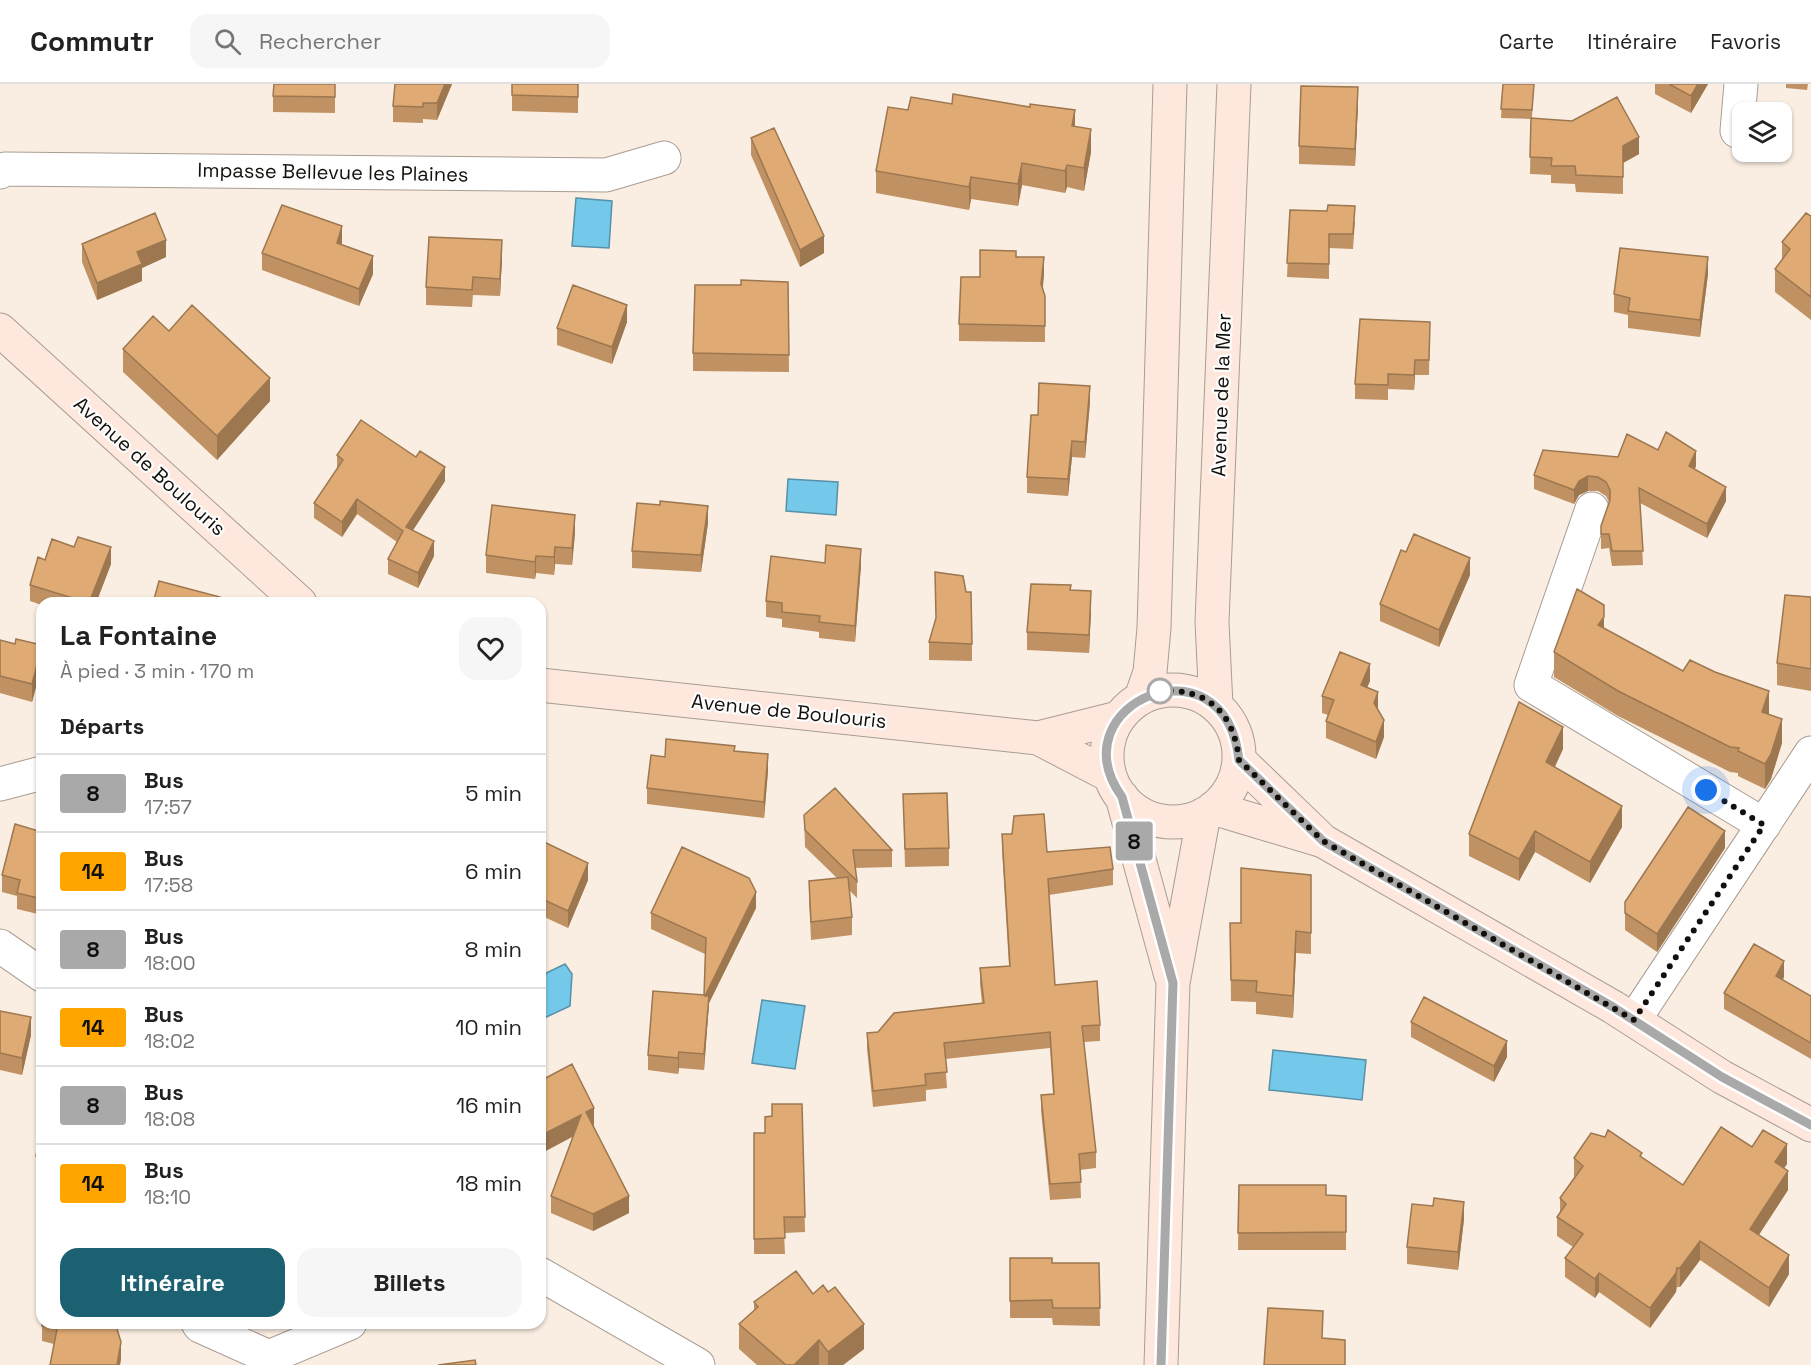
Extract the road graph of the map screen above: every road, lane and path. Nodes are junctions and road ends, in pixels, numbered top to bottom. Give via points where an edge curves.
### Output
1 (1170, 84) edge
2 (1234, 84) edge
3 (1741, 84) edge
4 (1739, 102) edge
5 (664, 158) dead end
6 (0, 172) edge
7 (0, 330) edge
8 (1592, 509) dead end
9 (293, 597) edge
10 (546, 686) edge
11 (1216, 706) junction
12 (1130, 708) junction
13 (1038, 738) junction
14 (1811, 753) edge
15 (1239, 760) junction
16 (36, 775) edge
17 (0, 784) edge
18 (1115, 786) junction
19 (1209, 811) junction
20 (1764, 825) junction
21 (1323, 841) junction
22 (0, 946) edge
23 (36, 971) edge
24 (1173, 983) junction
25 (1634, 1020) junction
26 (1811, 1125) edge
27 (546, 1277) edge
28 (210, 1329) edge
29 (336, 1329) edge
30 (698, 1365) edge
31 (1161, 1365) edge

1 - 12 street via 1154,628 1150,672
2 - 11 street, Avenue de la Mer via 1212,622
3 - 4 street
5 - 6 street, Impasse Bellevue les Plaines via 606,175 5,169
7 - 9 street, Avenue de Boulouris
8 - 20 street via 1531,685
10 - 13 street, Avenue de Boulouris
11 - 12 street via 1199,695 1180,690 1160,691
11 - 15 street via 1229,721 1237,740
12 - 13 street, Avenue de Boulouris
12 - 18 street via 1108,745
13 - 18 street, Avenue de Boulouris
14 - 20 street
15 - 19 street via 1230,786
15 - 21 street
16 - 17 street
18 - 19 street via 1139,812 1160,820 1190,819
18 - 24 street
19 - 21 street
19 - 24 street
20 - 25 street
21 - 25 street
22 - 23 street
24 - 31 street
25 - 26 street via 1722,1077
27 - 30 street
28 - 29 street via 268,1357

